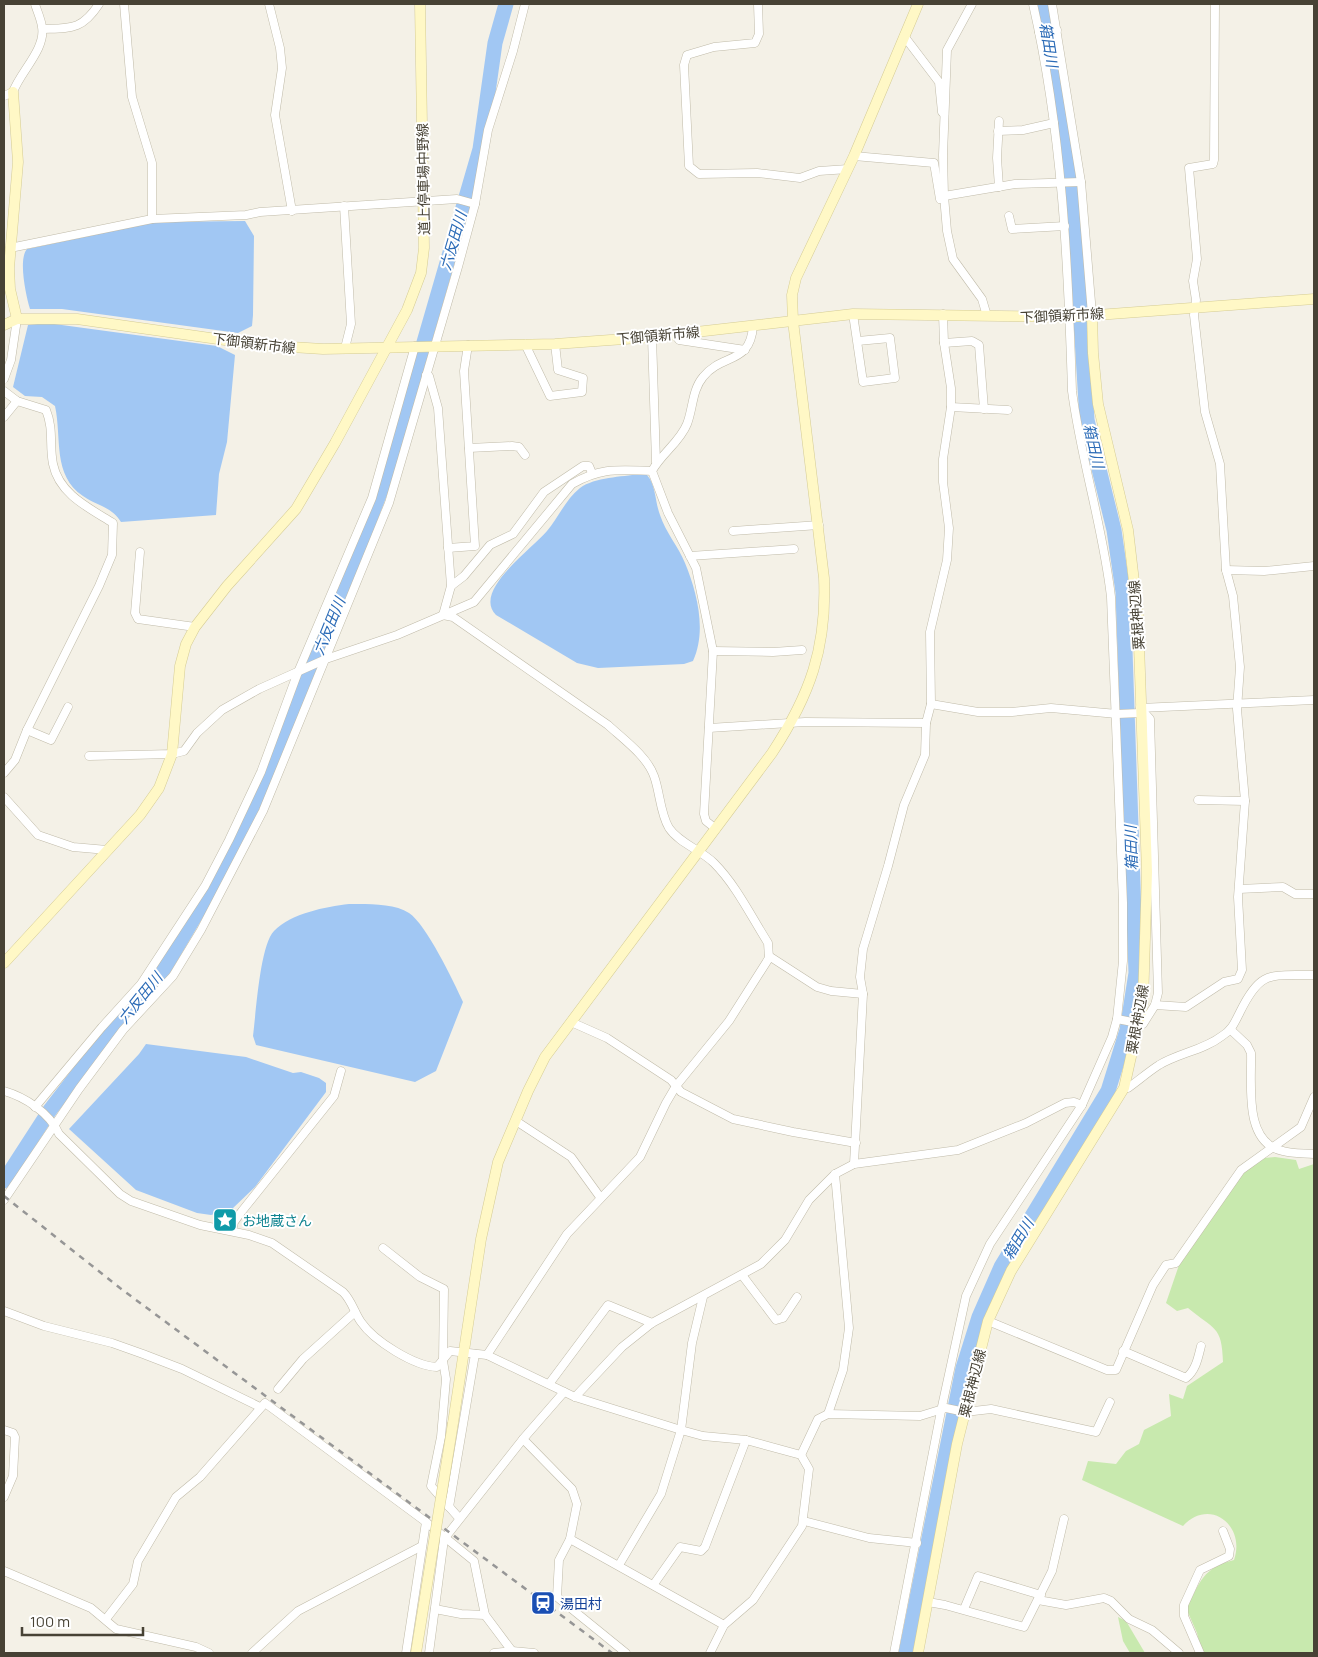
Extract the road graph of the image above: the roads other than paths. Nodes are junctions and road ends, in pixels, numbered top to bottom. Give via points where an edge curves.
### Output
1 (35, 4) edge
2 (99, 4) edge
3 (124, 4) edge
4 (269, 4) edge
5 (420, 4) edge
6 (525, 4) edge
7 (758, 4) edge
8 (918, 4) edge
9 (972, 4) edge
10 (1033, 4) edge
11 (1052, 4) edge
12 (1215, 4) edge
13 (42, 29) junction
14 (1057, 30) junction
15 (1039, 32) junction
16 (904, 36) junction
17 (8, 94) edge
18 (944, 114) junction
19 (999, 121) dead end
20 (1054, 123) junction
21 (998, 131) junction
22 (854, 156) junction
23 (848, 169) junction
24 (1081, 182) junction
25 (1062, 183) junction
26 (998, 187) junction
27 (944, 199) junction
28 (424, 202) junction
29 (475, 204) junction
30 (344, 206) junction
31 (292, 211) junction
32 (1009, 216) dead end
33 (152, 219) junction
34 (1065, 226) junction
35 (10, 248) junction
36 (7, 288) edge
37 (1314, 299) edge
38 (1195, 306) junction
39 (854, 314) junction
40 (943, 314) junction
41 (1090, 314) junction
42 (987, 316) junction
43 (1071, 317) junction
44 (17, 320) junction
45 (793, 321) junction
46 (4, 325) edge
47 (753, 325) junction
48 (675, 334) junction
49 (652, 337) junction
50 (858, 341) junction
51 (525, 344) junction
52 (555, 344) junction
53 (944, 344) junction
54 (387, 346) junction
55 (416, 346) junction
56 (433, 346) junction
57 (468, 346) junction
58 (345, 348) junction
59 (745, 350) junction
60 (426, 375) junction
61 (4, 379) edge
62 (4, 391) edge
63 (17, 401) junction
64 (951, 407) junction
65 (984, 409) junction
66 (1008, 410) dead end
67 (4, 417) edge
68 (470, 448) junction
69 (525, 455) dead end
70 (656, 462) junction
71 (652, 471) junction
72 (592, 473) junction
73 (819, 525) junction
74 (732, 531) dead end
75 (448, 548) junction
76 (794, 549) dead end
77 (140, 552) dead end
78 (690, 556) junction
79 (1314, 566) edge
80 (1226, 570) junction
81 (451, 586) junction
82 (443, 616) junction
83 (195, 627) junction
84 (802, 650) dead end
85 (713, 651) junction
86 (323, 660) junction
87 (300, 671) junction
88 (1314, 700) edge
89 (1238, 703) junction
90 (931, 704) junction
91 (68, 707) dead end
92 (1140, 710) junction
93 (1117, 714) junction
94 (792, 722) junction
95 (926, 723) junction
96 (709, 728) junction
97 (27, 730) junction
98 (172, 754) junction
99 (89, 756) dead end
100 (4, 773) edge
101 (4, 797) edge
102 (1198, 800) dead end
103 (1245, 801) junction
104 (716, 829) junction
105 (107, 850) junction
106 (698, 851) junction
107 (1239, 889) junction
108 (1314, 894) edge
109 (769, 956) junction
110 (4, 963) edge
111 (1314, 975) edge
112 (1242, 977) junction
113 (1254, 983) junction
114 (863, 994) junction
115 (1155, 1005) junction
116 (1117, 1019) junction
117 (571, 1022) junction
118 (1139, 1023) junction
119 (1231, 1030) junction
120 (341, 1071) dead end
121 (676, 1086) junction
122 (1124, 1088) junction
123 (4, 1091) edge
124 (1314, 1097) edge
125 (1082, 1105) junction
126 (36, 1108) junction
127 (516, 1121) junction
128 (53, 1124) junction
129 (856, 1143) junction
130 (1273, 1148) junction
131 (1314, 1154) edge
132 (854, 1164) junction
133 (835, 1174) junction
134 (600, 1197) junction
135 (4, 1200) edge
136 (232, 1231) junction
137 (383, 1248) dead end
138 (742, 1274) junction
139 (703, 1297) junction
140 (797, 1297) dead end
141 (4, 1311) edge
142 (355, 1312) junction
143 (988, 1322) junction
144 (652, 1323) junction
145 (1201, 1346) dead end
146 (1123, 1351) junction
147 (464, 1352) junction
148 (475, 1354) junction
149 (487, 1355) junction
150 (443, 1361) junction
151 (549, 1384) junction
152 (278, 1390) dead end
153 (564, 1392) junction
154 (575, 1396) junction
155 (1110, 1402) dead end
156 (260, 1407) junction
157 (943, 1409) junction
158 (963, 1412) junction
159 (828, 1414) junction
160 (4, 1430) edge
161 (681, 1430) junction
162 (524, 1439) junction
163 (746, 1440) junction
164 (801, 1455) junction
165 (4, 1497) edge
166 (450, 1507) junction
167 (459, 1518) junction
168 (1064, 1518) dead end
169 (804, 1521) junction
170 (426, 1522) junction
171 (1223, 1531) dead end
172 (444, 1539) junction
173 (570, 1539) junction
174 (917, 1544) junction
175 (422, 1546) junction
176 (618, 1565) junction
177 (4, 1571) edge
178 (654, 1584) junction
179 (1039, 1598) junction
180 (928, 1602) junction
181 (436, 1609) junction
182 (964, 1610) junction
183 (485, 1616) junction
184 (106, 1619) junction
185 (724, 1625) junction
186 (512, 1652) edge
187 (209, 1653) edge
188 (252, 1653) edge
189 (406, 1653) edge
190 (416, 1653) edge
191 (429, 1653) edge
192 (494, 1653) edge
193 (534, 1653) edge
194 (626, 1653) edge
195 (710, 1653) edge
196 (894, 1653) edge
197 (918, 1653) edge
198 (1179, 1653) edge
199 (1200, 1653) edge

1 - 13 street
2 - 13 street via 80,25
3 - 33 street via 132,96 152,163
4 - 31 street via 282,68 275,115
5 - 28 main road, 道上停車場中野線
6 - 29 street via 488,130
7 - 23 street via 759,34 755,43 714,47 687,55 684,65 689,166 699,174 757,174 787,178
8 - 16 main road
9 - 18 street via 947,50
10 - 15 street
11 - 14 street
12 - 38 street via 1214,160 1213,164 1189,168 1197,259 1193,281
13 - 17 street via 38,48
14 - 15 street
14 - 24 street
15 - 20 street
16 - 18 street via 940,82
16 - 22 main road
17 - 35 main road via 18,162
18 - 27 street
19 - 21 street
20 - 21 street via 1023,130
20 - 25 street
21 - 26 street
22 - 23 main road
22 - 27 street via 934,163 941,202
23 - 45 main road via 796,278 792,295
24 - 25 street
24 - 41 street
25 - 26 street
25 - 34 street
26 - 27 street
27 - 42 street via 953,258 982,299
28 - 29 street via 457,198
28 - 30 street
28 - 54 main road, 道上停車場中野線 via 421,273 407,310
29 - 56 street
30 - 31 street
30 - 58 street via 351,324
31 - 33 street
32 - 34 street via 1012,229
33 - 35 street
34 - 43 street
35 - 36 main road
36 - 44 main road
37 - 38 main road, 下御領新市線
38 - 41 main road, 下御領新市線
38 - 80 street via 1206,412 1220,464
39 - 40 main road, 下御領新市線
39 - 45 main road, 下御領新市線
39 - 50 street
40 - 42 main road, 下御領新市線
40 - 53 street
41 - 43 main road, 下御領新市線
41 - 92 main road, 粟根神辺線 via 1098,404 1132,558 1138,616
42 - 43 main road, 下御領新市線
43 - 93 street via 1072,390 1076,419 1108,566
44 - 46 main road, 下御領新市線
44 - 58 main road, 下御領新市線 via 77,318 260,345
44 - 61 street via 11,360
45 - 47 main road, 下御領新市線
45 - 73 main road
47 - 48 main road, 下御領新市線
47 - 59 street via 753,339
48 - 49 main road, 下御領新市線
48 - 59 street via 678,340
49 - 52 main road, 下御領新市線
49 - 70 street
50 - 50 street via 863,382 895,378 890,338
51 - 52 main road, 下御領新市線
51 - 52 street via 550,396 582,392 583,378 558,370
51 - 57 main road, 下御領新市線
53 - 64 street
53 - 65 street via 972,342 979,345
54 - 55 main road, 下御領新市線
54 - 58 main road, 下御領新市線
54 - 83 main road, 道上停車場中野線 via 336,443 296,509
55 - 56 main road, 下御領新市線
55 - 87 street via 372,498
56 - 57 main road, 下御領新市線
56 - 60 street
57 - 68 street via 464,371
59 - 70 street via 742,355 703,376 687,426
60 - 75 street via 438,408
60 - 86 street via 389,503
62 - 63 street
63 - 67 street
63 - 97 street via 46,410 52,428 53,464 61,485 72,496 113,522 114,534 112,555 102,578
64 - 65 street
64 - 90 street via 943,459 949,528 947,560 930,632
65 - 66 street
68 - 69 street via 512,446 519,447
68 - 75 street via 475,546
70 - 71 street
71 - 72 street
71 - 78 street via 668,513
72 - 81 street via 589,466 584,466 544,492 513,534 490,546
72 - 82 street via 562,493 474,602
73 - 74 street
73 - 94 main road via 825,587 822,633 817,662
75 - 81 street
76 - 78 street
77 - 83 street via 135,612 138,619
78 - 85 street via 702,587
79 - 80 street via 1264,571
80 - 89 street via 1237,626
81 - 82 street
82 - 86 street
82 - 106 street via 453,617 608,725 654,775 670,830
83 - 98 main road, 道上停車場中野線 via 180,666
84 - 85 street
85 - 96 street
86 - 87 street
86 - 128 street via 263,811 201,930 173,976 123,1030
87 - 98 street via 222,710 197,733 184,751
87 - 126 street via 261,772 205,886 141,984
88 - 89 street
89 - 92 street
89 - 103 street
90 - 93 street via 978,712 1051,708
90 - 95 street
91 - 97 street via 51,740
92 - 93 street
92 - 115 street via 1150,719 1158,993
92 - 118 main road, 粟根神辺線 via 1147,872 1146,961
93 - 116 street via 1123,961
94 - 95 street
94 - 96 street
94 - 104 main road
95 - 114 street via 926,755 904,805 862,948 860,977
96 - 104 street via 704,814 706,822
97 - 100 street via 15,760
98 - 99 street
98 - 105 main road, 道上停車場中野線 via 159,788
101 - 105 street via 38,835 73,847
102 - 103 street
103 - 107 street
104 - 106 main road
105 - 110 main road, 道上停車場中野線
106 - 109 street via 723,872 768,943
106 - 117 main road
107 - 108 street via 1283,887 1295,894
107 - 112 street
109 - 114 street via 817,987
109 - 121 street via 729,1021
111 - 113 street via 1276,976
112 - 113 street
112 - 115 street via 1224,982 1186,1007
113 - 119 street
114 - 129 street
115 - 118 street via 1143,1024
116 - 118 street
116 - 125 street
117 - 121 street via 607,1038
117 - 127 main road via 545,1057
118 - 122 main road, 粟根神辺線
119 - 122 street via 1211,1043 1159,1065
119 - 130 street via 1251,1053 1254,1120 1260,1136
120 - 136 street via 334,1096 242,1210
121 - 129 street via 681,1092 734,1118
121 - 134 street via 640,1157
122 - 143 main road, 粟根神辺線 via 1011,1271
123 - 126 street
124 - 130 street via 1301,1127
125 - 132 street via 1065,1103 1026,1123 958,1150
125 - 157 street via 990,1244 966,1296
126 - 128 street
127 - 134 street via 571,1157
127 - 147 main road via 498,1162 483,1229
128 - 135 street
128 - 136 street via 59,1134 120,1194 200,1225
129 - 132 street
130 - 131 street
130 - 146 street via 1240,1170 1176,1263 1166,1265 1153,1285
132 - 133 street
133 - 138 street via 809,1200 785,1240 761,1264
133 - 159 street via 849,1328 843,1370
134 - 149 street via 558,1245
136 - 142 street via 272,1243 305,1264 350,1299
137 - 150 street via 420,1277 444,1289
138 - 139 street
138 - 140 street via 776,1320 783,1318
139 - 144 street
139 - 161 street via 692,1343
141 - 156 street via 44,1326 143,1354
142 - 150 street via 373,1336 406,1357 437,1368
142 - 152 street via 303,1360
143 - 146 street via 1107,1370 1116,1370
143 - 158 main road, 粟根神辺線
144 - 151 street via 608,1305
144 - 154 street via 622,1347
145 - 146 street via 1197,1362 1186,1378
147 - 148 street
147 - 150 street via 450,1351
147 - 190 main road, bridge
148 - 149 street
148 - 166 street
149 - 151 street
150 - 166 street via 446,1379 441,1437 431,1486
151 - 153 street
153 - 154 street
153 - 162 street
154 - 161 street
155 - 158 street via 1096,1432 991,1409
156 - 170 street via 265,1403
156 - 184 street via 200,1477 176,1497 138,1561 133,1584
157 - 158 street
157 - 159 street via 920,1416
157 - 174 street
158 - 180 main road, 粟根神辺線
159 - 164 street via 818,1419
160 - 165 street via 15,1437 13,1476
161 - 163 street via 703,1436
161 - 176 street via 661,1494
162 - 167 street
162 - 173 street via 572,1489 577,1504
163 - 164 street
163 - 178 street via 705,1547 701,1551 680,1546
164 - 169 street via 810,1468
166 - 167 street
167 - 172 street
168 - 179 street via 1052,1571
169 - 174 street via 869,1538
169 - 185 street via 753,1600
170 - 172 street
170 - 175 street
171 - 199 street via 1230,1549 1229,1556 1200,1570 1184,1605 1184,1616
172 - 181 street
172 - 183 street via 474,1561
173 - 176 street
173 - 194 street via 559,1560 557,1597
174 - 196 street
175 - 188 street via 298,1610
175 - 189 street
176 - 178 street
177 - 184 street via 91,1608
178 - 185 street
179 - 182 street via 1024,1627
179 - 182 street via 978,1576
179 - 198 street via 1066,1605 1104,1598 1129,1619 1152,1630
180 - 182 street
180 - 197 main road, 粟根神辺線
181 - 183 street
181 - 191 street
183 - 186 street
184 - 187 street via 116,1629 130,1634 196,1647
185 - 195 street
186 - 192 street
186 - 193 street

